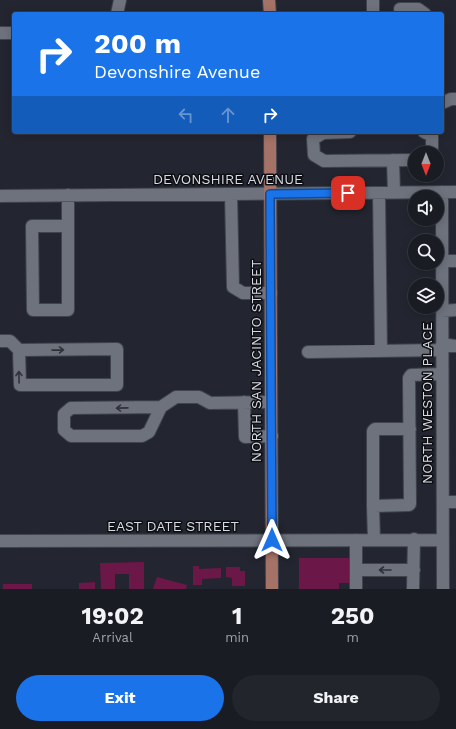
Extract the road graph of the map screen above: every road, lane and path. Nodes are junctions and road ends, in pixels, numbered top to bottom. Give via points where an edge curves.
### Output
1 (120, 0) edge
2 (270, 0) edge
3 (373, 0) edge
4 (400, 8) edge
5 (117, 12) edge
6 (270, 12) edge
7 (373, 12) edge
8 (422, 12) edge
9 (0, 33) edge
10 (12, 33) edge
11 (456, 99) edge
12 (444, 102) edge
13 (270, 134) edge
14 (322, 134) edge
15 (428, 134) edge
16 (432, 146) edge
17 (393, 160) junction
18 (408, 160) edge
19 (444, 192) edge
20 (456, 192) edge
21 (379, 193) junction
22 (394, 193) junction
23 (408, 193) edge
24 (231, 194) junction
25 (270, 194) junction
26 (68, 195) junction
27 (0, 196) edge
28 (68, 226) junction
29 (444, 261) edge
30 (456, 261) edge
31 (271, 293) junction
32 (456, 310) edge
33 (444, 311) edge
34 (442, 314) edge
35 (0, 341) edge
36 (456, 346) edge
37 (442, 347) junction
38 (19, 350) junction
39 (380, 351) junction
40 (308, 352) dead end
41 (442, 374) junction
42 (244, 402) junction
43 (271, 402) junction
44 (161, 407) junction
45 (410, 429) junction
46 (272, 436) junction
47 (443, 502) junction
48 (456, 502) edge
49 (374, 506) junction
50 (414, 539) junction
51 (272, 540) junction
52 (356, 540) junction
53 (374, 540) junction
54 (443, 540) junction
55 (0, 541) edge
56 (356, 570) junction
57 (414, 570) junction
58 (272, 589) edge
59 (356, 589) edge
60 (413, 589) edge
61 (443, 589) edge

1 - 5 street
2 - 6 main road
3 - 7 street
4 - 8 street via 418,9
9 - 10 street
11 - 12 street
13 - 25 main road, NORTH SAN JACINTO STREET
14 - 17 street via 313,140 314,155 324,161
15 - 16 street via 432,136
17 - 18 street
17 - 22 street
19 - 20 street, DEVONSHIRE AVENUE
21 - 22 street, DEVONSHIRE AVENUE
21 - 25 street, DEVONSHIRE AVENUE
21 - 39 street
22 - 23 street, DEVONSHIRE AVENUE
24 - 25 street, DEVONSHIRE AVENUE
24 - 26 street, DEVONSHIRE AVENUE
24 - 31 street via 233,286 243,293
25 - 31 main road, NORTH SAN JACINTO STREET
26 - 27 street, DEVONSHIRE AVENUE
26 - 28 street
28 - 28 street via 68,310 32,310 32,226
29 - 30 street
31 - 43 main road, NORTH SAN JACINTO STREET
32 - 33 street
34 - 37 street, NORTH WESTON PLACE
35 - 38 street via 10,341
36 - 37 street
37 - 39 street
37 - 41 street, NORTH WESTON PLACE
38 -> 38 street via 118,349 117,385 20,385
39 - 40 street
41 - 45 street via 410,376
41 - 47 street, NORTH WESTON PLACE
42 - 43 street
42 - 44 street via 210,403 199,397 176,397
42 - 46 street via 245,437
43 - 46 main road, NORTH SAN JACINTO STREET
44 -> 44 street via 71,408 64,414 64,430 70,436 142,436 149,432
45 - 49 street via 410,504
45 - 49 street via 373,431
46 - 51 main road, NORTH SAN JACINTO STREET
47 - 48 street
47 - 54 street, NORTH WESTON PLACE
49 - 53 street
50 - 53 street, EAST DATE STREET
50 - 54 street, EAST DATE STREET
50 - 57 street
51 - 52 street, EAST DATE STREET
51 - 55 street, EAST DATE STREET
51 - 58 main road, NORTH SAN JACINTO STREET
52 - 53 street, EAST DATE STREET
52 - 56 street
54 - 61 street, NORTH WESTON PLACE
57 -> 56 street
56 - 59 street
57 - 60 street

